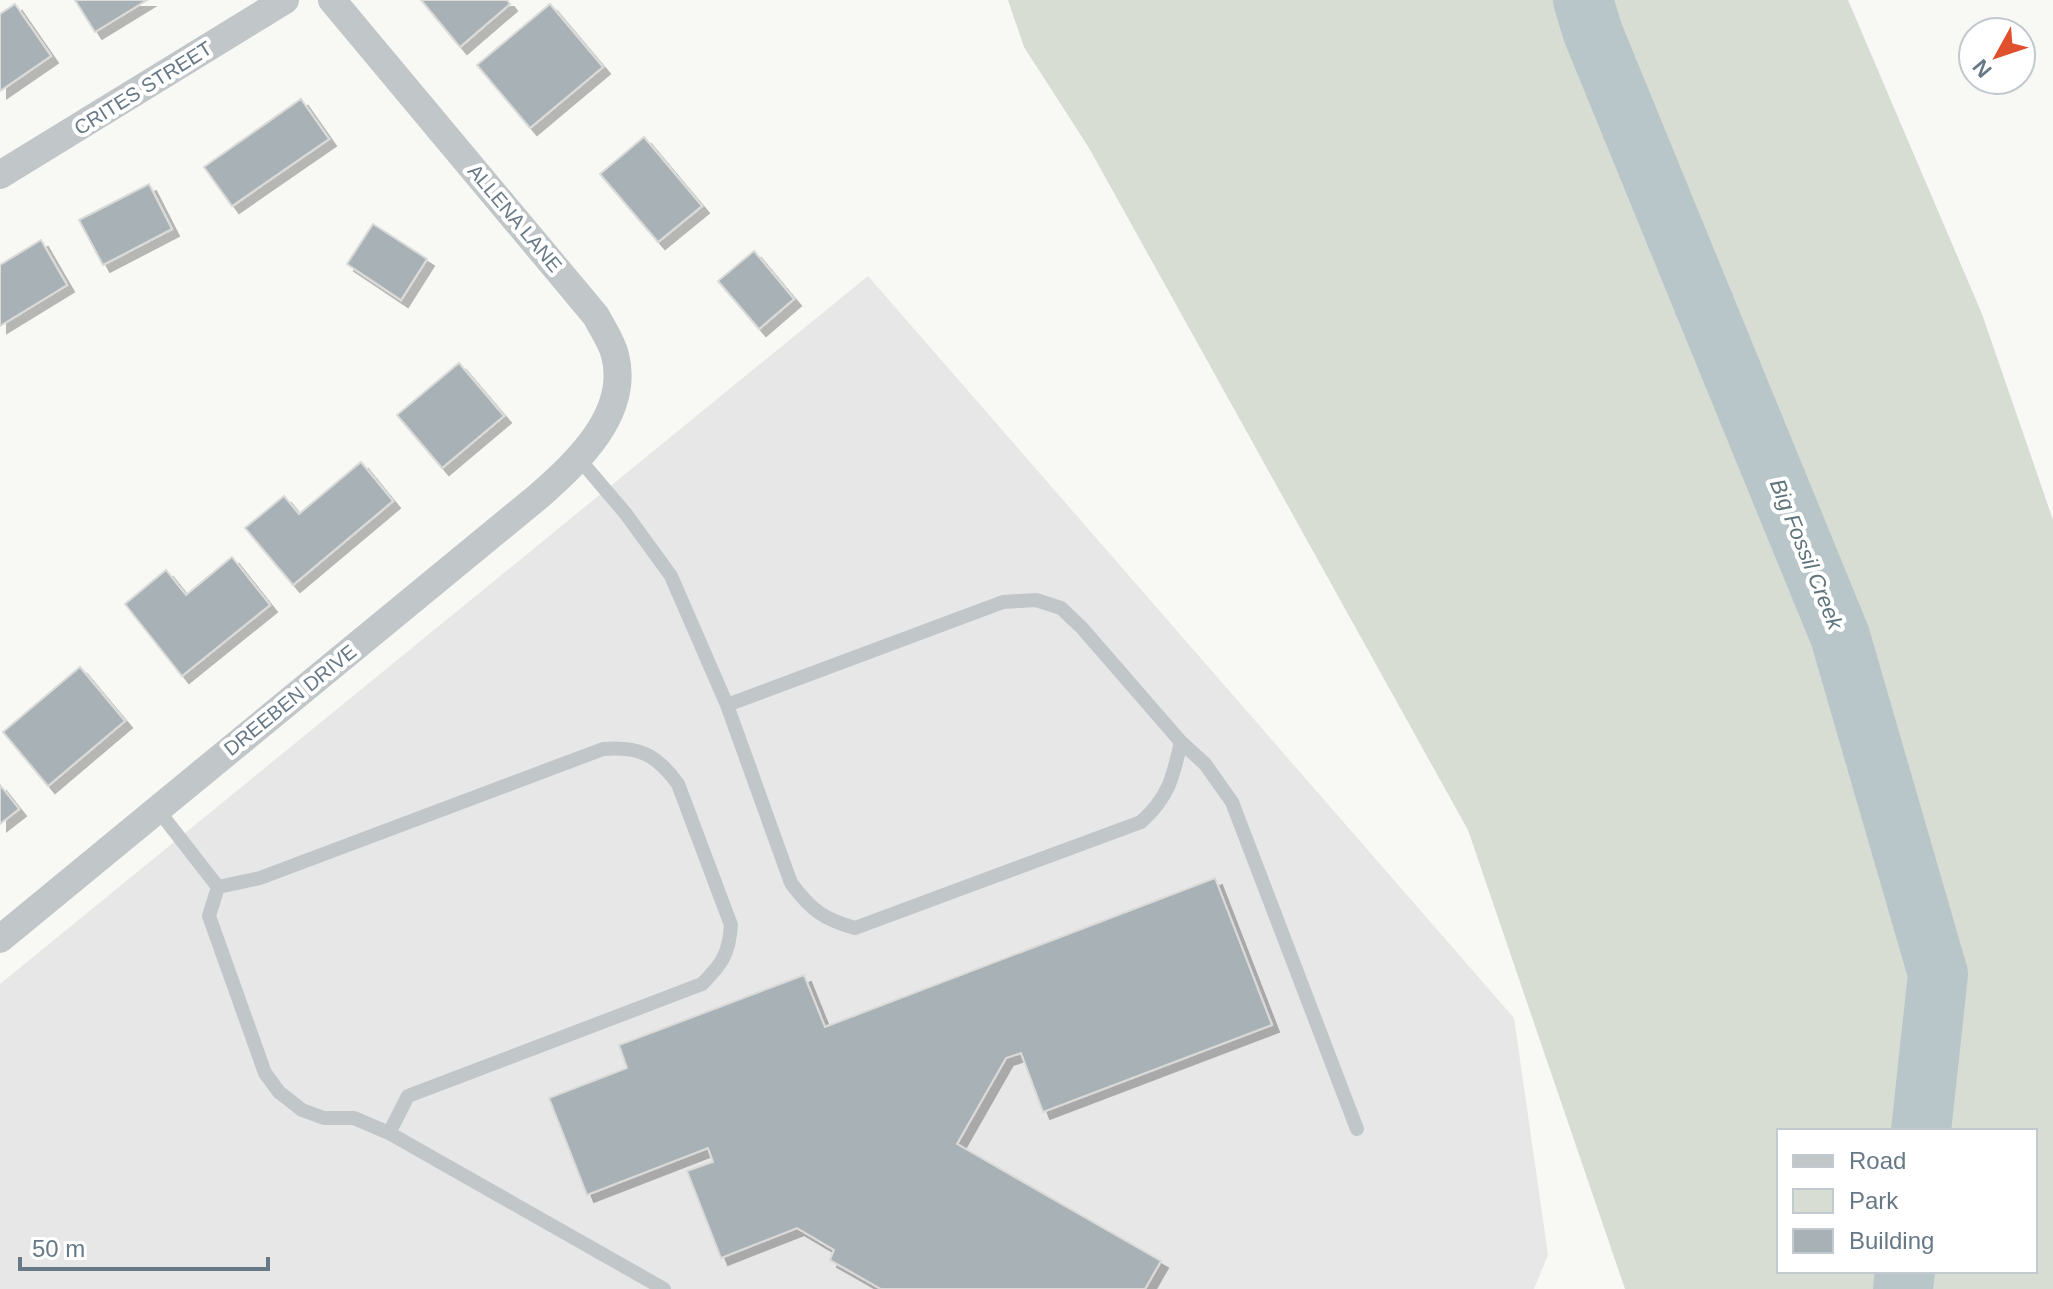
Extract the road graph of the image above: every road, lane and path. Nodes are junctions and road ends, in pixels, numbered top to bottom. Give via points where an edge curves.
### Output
1 (285, 0) edge
2 (332, 0) edge
3 (0, 175) edge
4 (580, 460) junction
5 (727, 705) junction
6 (1181, 742) junction
7 (158, 810) junction
8 (218, 887) junction
9 (0, 939) edge
10 (1357, 1129) dead end
11 (389, 1133) junction
12 (664, 1289) edge

1 - 3 street, CRITES STREET
2 - 4 street, ALLENA LANE via 596,316 615,355 616,387 606,419
4 - 5 lane via 671,576
4 - 7 street, DREEBEN DRIVE
5 - 6 lane via 1003,602 1036,600 1061,608 1082,628
5 - 6 lane via 791,883 827,920 855,928 1141,822 1159,806 1172,781
6 - 10 lane via 1205,764 1232,802
7 - 8 lane
7 - 9 street, DREEBEN DRIVE
8 - 11 lane via 209,916 265,1073 302,1110 324,1118 354,1118
8 - 11 lane via 260,878 603,749 643,752 664,765 678,784 731,925 730,947 719,967 702,984 408,1096
11 - 12 lane

